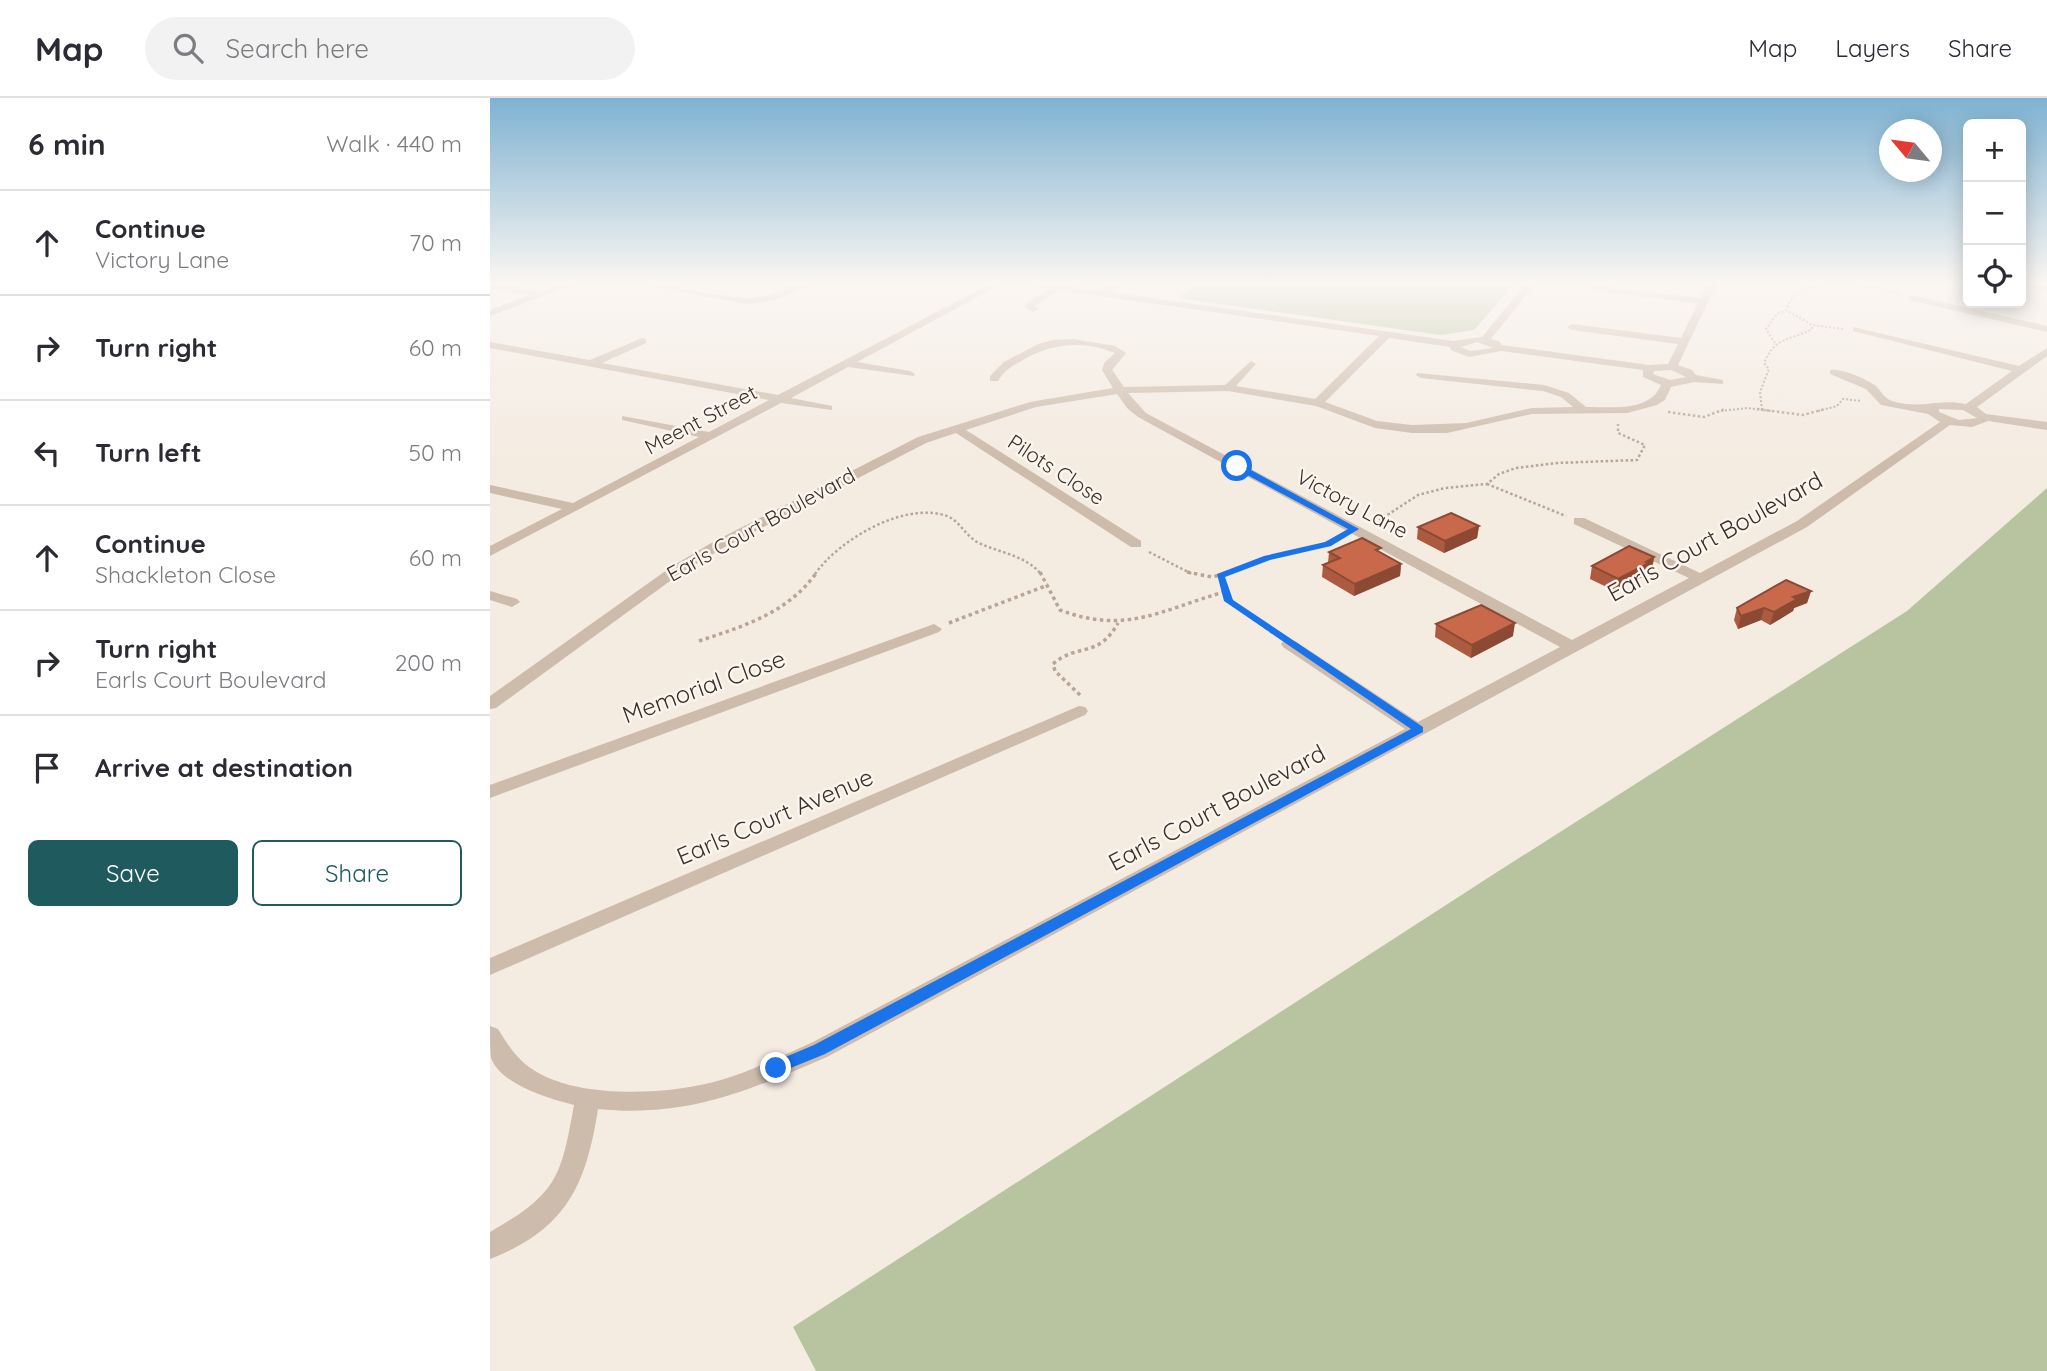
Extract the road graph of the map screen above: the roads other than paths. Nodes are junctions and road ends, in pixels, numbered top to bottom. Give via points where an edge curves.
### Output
1 (892, 340) edge
2 (1062, 340) edge
3 (1066, 340) edge
4 (1381, 340) edge
5 (1430, 340) edge
6 (1461, 340) edge
7 (1485, 340) edge
8 (1674, 340) edge
9 (1902, 340) edge
10 (642, 341) dead end
11 (1686, 342) joint
12 (1454, 344) junction
13 (490, 345) edge
14 (1494, 351) junction
15 (2047, 351) edge
16 (593, 363) junction
17 (848, 364) junction
18 (1251, 364) dead end
19 (1672, 367) junction
20 (2020, 370) junction
21 (1648, 372) junction
22 (1834, 372) dead end
23 (910, 374) dead end
24 (1421, 375) dead end
25 (1692, 378) junction
26 (994, 379) dead end
27 (1719, 382) dead end
28 (1667, 383) junction
29 (1228, 388) junction
30 (1120, 390) junction
31 (781, 399) junction
32 (1318, 403) junction
33 (828, 408) dead end
34 (1968, 408) junction
35 (1583, 410) junction
36 (1932, 411) junction
37 (1984, 416) junction
38 (626, 418) dead end
39 (1949, 421) junction
40 (2047, 426) edge
41 (956, 428) junction
42 (712, 436) junction
43 (490, 489) edge
44 (573, 508) junction
45 (1579, 521) road end
46 (1136, 544) road end
47 (490, 552) edge
48 (1699, 577) junction
49 (490, 595) edge
50 (512, 602) dead end
51 (934, 629) road end
52 (1289, 644) road end
53 (1572, 647) junction
54 (490, 704) edge
55 (1079, 711) road end
56 (1419, 730) junction
57 (490, 792) edge
58 (490, 967) edge
59 (490, 1035) edge
60 (588, 1098) junction
61 (490, 1246) edge

1 - 17 street, Meent Street
2 - 26 street via 1039,345 998,370
3 - 30 street via 1119,351 1107,370
4 - 32 street
5 - 12 street
6 - 12 street
7 - 14 street
8 - 11 street
9 - 20 street
10 - 16 street
11 - 19 street
12 - 14 street via 1469,354
13 - 16 street
14 - 21 street
15 - 20 street
16 - 31 street
17 - 23 street
17 - 31 street, Meent Street
18 - 29 street
19 - 21 street
19 - 25 street
20 - 34 street
21 - 28 street
22 - 36 street via 1870,387 1885,404
24 - 35 street via 1544,388 1565,395
25 - 27 street
25 - 28 street
28 - 35 street, Earls Court Boulevard via 1661,398 1642,407
29 - 30 street, Earls Court Boulevard
29 - 32 street, Earls Court Boulevard
30 - 41 street, Earls Court Boulevard via 1034,404
30 - 53 street, Victory Lane via 1142,415
31 - 33 street
31 - 42 street, Meent Street
32 - 35 street, Earls Court Boulevard via 1375,424 1412,429 1466,427 1532,411
34 - 36 street via 1943,405
34 - 37 street
36 - 39 street
37 - 39 street via 1978,423
37 - 40 street
38 - 42 street
39 - 48 street, Earls Court Boulevard via 1802,524
41 - 46 street, Pilots Close
41 - 54 street, Earls Court Boulevard via 880,460 686,564
42 - 44 street, Meent Street
43 - 44 street
44 - 47 street, Meent Street
45 - 48 street
48 - 53 street, Earls Court Boulevard
49 - 50 street
51 - 57 street, Memorial Close
52 - 56 street
53 - 56 street, Earls Court Boulevard
55 - 58 street, Earls Court Avenue
56 - 60 street, Earls Court Boulevard via 819,1050 706,1094 633,1102
59 - 60 street, Earls Court Boulevard via 495,1052 516,1072 546,1087
60 - 61 street via 567,1184 515,1232

